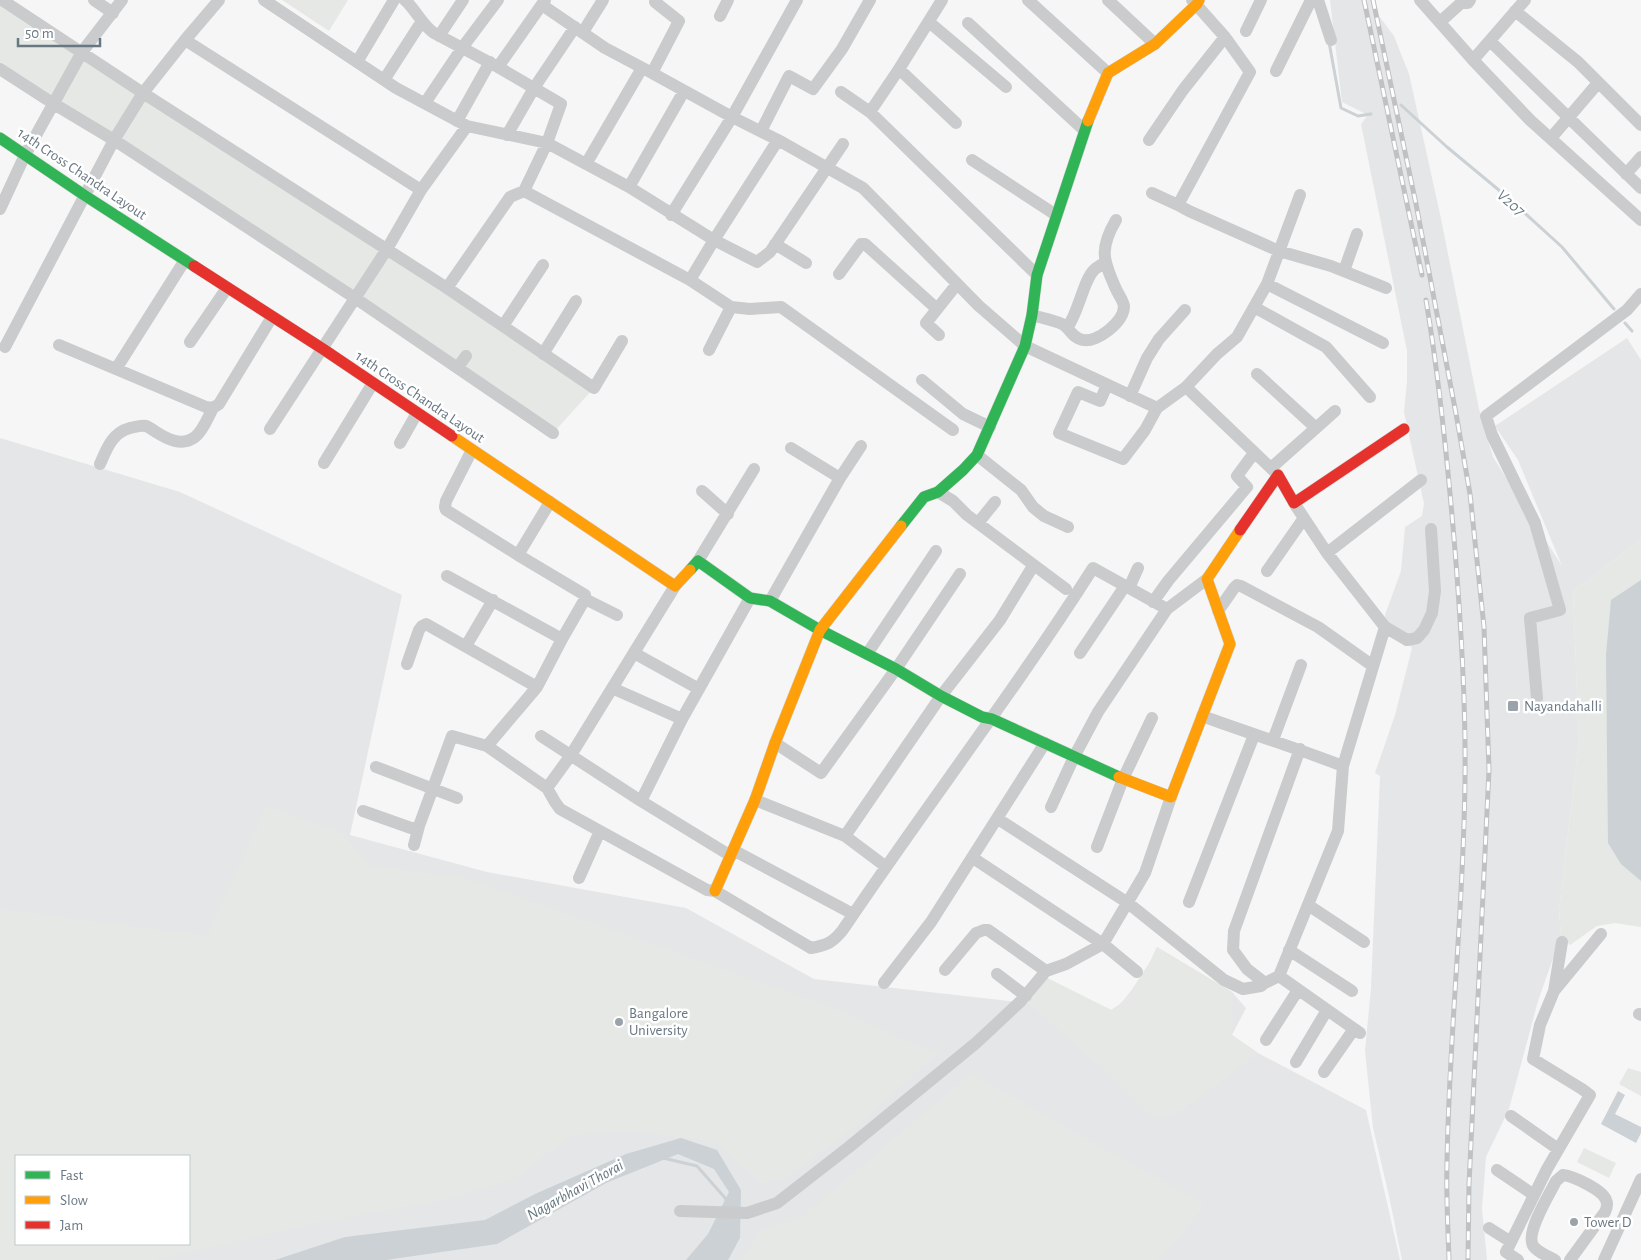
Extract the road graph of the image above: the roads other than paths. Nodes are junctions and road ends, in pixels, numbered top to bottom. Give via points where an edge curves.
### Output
1 (2, 0) edge
2 (94, 0) edge
3 (122, 0) edge
4 (219, 0) edge
5 (264, 0) edge
6 (394, 0) edge
7 (463, 0) edge
8 (498, 0) edge
9 (603, 0) edge
10 (657, 0) edge
11 (728, 0) edge
12 (797, 0) edge
13 (870, 0) edge
14 (942, 0) edge
15 (1028, 0) edge
16 (1108, 0) edge
17 (1261, 0) edge
18 (1311, 0) edge
19 (1318, 0) edge
20 (1420, 0) edge
21 (1470, 0) edge
22 (1525, 0) edge
23 (408, 1) edge
24 (1196, 1) edge
25 (544, 2) edge
26 (1516, 12) junction
27 (113, 13) junction
28 (720, 16) dead end
29 (422, 21) junction
30 (929, 22) junction
31 (1440, 22) junction
32 (968, 23) dead end
33 (579, 30) junction
34 (1246, 31) dead end
35 (439, 36) junction
36 (1225, 37) junction
37 (185, 40) junction
38 (1331, 40) dead end
39 (1490, 41) junction
40 (1155, 44) junction
41 (462, 48) junction
42 (82, 52) junction
43 (1473, 60) junction
44 (357, 62) junction
45 (494, 64) junction
46 (0, 68) edge
47 (899, 69) junction
48 (647, 70) junction
49 (1276, 71) dead end
50 (1108, 73) junction
51 (384, 80) junction
52 (1598, 82) junction
53 (1006, 87) dead end
54 (534, 88) junction
55 (684, 91) junction
56 (841, 92) dead end
57 (143, 93) junction
58 (425, 103) junction
59 (54, 104) junction
60 (870, 112) junction
61 (732, 117) junction
62 (1569, 118) junction
63 (956, 123) dead end
64 (462, 124) junction
65 (1641, 125) edge
66 (1084, 130) junction
67 (761, 131) junction
68 (507, 135) junction
69 (0, 138) edge
70 (1551, 138) junction
71 (114, 140) junction
72 (778, 140) junction
73 (1149, 140) dead end
74 (547, 144) junction
75 (844, 144) dead end
76 (24, 155) junction
77 (1641, 157) edge
78 (972, 160) dead end
79 (586, 164) junction
80 (828, 168) junction
81 (1626, 174) junction
82 (629, 187) junction
83 (1641, 188) edge
84 (422, 190) junction
85 (524, 191) junction
86 (1152, 192) dead end
87 (84, 195) junction
88 (1300, 195) dead end
89 (1178, 205) junction
90 (0, 209) edge
91 (671, 215) junction
92 (1056, 215) junction
93 (1116, 220) dead end
94 (1641, 220) edge
95 (1357, 234) dead end
96 (714, 240) junction
97 (775, 244) junction
98 (387, 249) junction
99 (1279, 250) junction
100 (184, 260) junction
101 (806, 263) dead end
102 (1104, 263) junction
103 (543, 265) dead end
104 (1344, 271) junction
105 (839, 274) dead end
106 (1037, 275) junction
107 (690, 280) junction
108 (957, 284) junction
109 (1267, 284) junction
110 (227, 288) junction
111 (447, 288) junction
112 (1386, 288) dead end
113 (1641, 294) edge
114 (355, 298) junction
115 (576, 301) dead end
116 (731, 307) junction
117 (1254, 307) junction
118 (937, 309) junction
119 (1185, 310) dead end
120 (1032, 315) junction
121 (272, 316) junction
122 (503, 326) junction
123 (1066, 328) junction
124 (939, 335) dead end
125 (622, 341) dead end
126 (190, 342) dead end
127 (1383, 343) dead end
128 (59, 345) dead end
129 (1025, 346) junction
130 (5, 347) dead end
131 (323, 349) junction
132 (709, 350) dead end
133 (543, 354) junction
134 (466, 356) dead end
135 (458, 367) junction
136 (116, 369) junction
137 (1257, 374) dead end
138 (922, 380) dead end
139 (373, 383) junction
140 (1107, 384) junction
141 (1186, 387) junction
142 (1130, 396) junction
143 (1370, 397) dead end
144 (213, 408) junction
145 (1157, 408) junction
146 (1335, 411) dead end
147 (417, 413) junction
148 (990, 427) junction
149 (1316, 428) junction
150 (270, 429) dead end
151 (1404, 429) dead end
152 (953, 430) dead end
153 (553, 433) dead end
154 (400, 443) dead end
155 (861, 446) dead end
156 (792, 448) dead end
157 (472, 450) junction
158 (1254, 452) junction
159 (977, 455) junction
160 (324, 463) dead end
161 (100, 464) dead end
162 (754, 469) dead end
163 (1274, 472) junction
164 (840, 478) junction
165 (1421, 480) dead end
166 (702, 491) dead end
167 (938, 492) junction
168 (550, 502) junction
169 (995, 502) dead end
170 (1294, 503) junction
171 (728, 514) junction
172 (1304, 518) junction
173 (978, 523) junction
174 (1068, 527) dead end
175 (1431, 529) dead end
176 (936, 551) dead end
177 (1327, 553) junction
178 (518, 554) junction
179 (698, 561) junction
180 (1033, 566) junction
181 (1138, 568) dead end
182 (1268, 571) dead end
183 (960, 574) dead end
184 (448, 576) dead end
185 (1207, 579) junction
186 (675, 586) junction
187 (1127, 587) junction
188 (1066, 589) dead end
189 (750, 598) junction
190 (585, 599) junction
191 (493, 600) junction
192 (770, 601) junction
193 (1153, 602) junction
194 (1167, 610) junction
195 (1218, 612) junction
196 (617, 615) dead end
197 (1385, 627) junction
198 (820, 630) junction
199 (562, 639) junction
200 (466, 646) junction
201 (634, 653) junction
202 (1080, 653) dead end
203 (867, 654) junction
204 (408, 664) dead end
205 (1302, 664) dead end
206 (1373, 666) junction
207 (896, 669) junction
208 (537, 687) junction
209 (612, 688) junction
210 (699, 689) junction
211 (942, 696) junction
212 (1537, 698) dead end
213 (1202, 716) junction
214 (1152, 718) dead end
215 (682, 719) junction
216 (992, 719) junction
217 (1254, 735) junction
218 (541, 736) dead end
219 (1273, 740) junction
220 (776, 743) junction
221 (1045, 743) junction
222 (487, 746) junction
223 (1300, 749) junction
224 (571, 755) junction
225 (1074, 756) junction
226 (1343, 766) junction
227 (376, 767) dead end
228 (1123, 779) junction
229 (547, 788) junction
230 (431, 789) junction
231 (1171, 797) junction
232 (457, 798) dead end
233 (641, 800) junction
234 (755, 800) junction
235 (1051, 807) dead end
236 (363, 812) dead end
237 (998, 818) junction
238 (419, 826) junction
239 (600, 831) junction
240 (845, 836) junction
241 (414, 845) dead end
242 (1097, 847) dead end
243 (732, 853) junction
244 (973, 858) junction
245 (885, 866) junction
246 (579, 878) dead end
247 (715, 891) junction
248 (1189, 902) dead end
249 (1128, 903) junction
250 (1308, 905) junction
251 (853, 914) junction
252 (1602, 934) dead end
253 (1364, 942) dead end
254 (1562, 942) dead end
255 (1104, 944) junction
256 (1290, 950) junction
257 (945, 970) dead end
258 (1046, 971) junction
259 (1137, 972) dead end
260 (997, 974) dead end
261 (1279, 976) junction
262 (884, 983) dead end
263 (1265, 983) junction
264 (1298, 990) junction
265 (1352, 991) dead end
266 (1554, 991) junction
267 (1026, 996) junction
268 (1327, 1010) junction
269 (1266, 1040) dead end
270 (1296, 1062) dead end
271 (1324, 1072) dead end
272 (1512, 1116) dead end
273 (1558, 1149) junction
274 (1497, 1170) dead end
275 (1641, 1179) edge
276 (1534, 1195) junction
277 (680, 1211) dead end
278 (1489, 1228) dead end
279 (1511, 1242) junction
280 (1518, 1260) edge
281 (1555, 1260) edge
282 (1570, 1260) edge
283 (1604, 1260) edge

1 - 42 street
2 - 27 street
3 - 27 street
4 - 37 street
5 - 44 street
6 - 44 street
7 - 35 street
8 - 41 street
9 - 33 street
10 - 48 street via 655,2 679,21
11 - 28 street
12 - 61 street
13 - 67 street via 842,50 814,89 789,76
14 - 30 street
15 - 50 street
16 - 40 street
17 - 34 street
18 - 49 street
19 - 38 street
20 - 31 street
21 - 31 street via 1461,3
22 - 26 street
23 - 29 street
24 - 36 street
24 - 40 street
25 - 33 street
25 - 45 street
26 - 39 street
26 - 52 street
27 - 42 street
29 - 35 street
29 - 51 street
30 - 47 street
30 - 53 street
31 - 43 street
32 - 66 street
33 - 48 street
33 - 54 street
35 - 41 street
36 - 73 street
36 - 89 street via 1250,72
37 - 57 street
37 - 84 street
39 - 43 street
39 - 62 street
40 - 50 street
41 - 45 street
41 - 58 street
42 - 57 street
42 - 59 street
43 - 70 street
44 - 51 street
45 - 54 street
45 - 64 street
46 - 59 street
47 - 60 street
47 - 63 street
48 - 55 street
48 - 79 street
50 - 66 street
51 - 58 street
52 - 62 street
52 - 65 street
54 - 68 street
54 - 74 street via 561,104
55 - 61 street
55 - 82 street
56 - 60 street
57 - 71 street
57 - 98 street
58 - 64 street
59 - 71 street
59 - 76 street
60 - 106 street
61 - 67 street
61 - 91 street
62 - 70 street
62 - 81 street
64 - 68 street
64 - 84 street
66 - 92 street
67 - 72 street
68 - 74 street
69 - 76 street, 14th Cross Chandra Layout
70 - 94 street
71 - 87 street
71 - 114 street
72 - 80 street
72 - 96 street
74 - 79 street
74 - 85 street
75 - 80 street
76 - 87 street, 14th Cross Chandra Layout
76 - 90 street
77 - 81 street
78 - 92 street
79 - 82 street
80 - 97 street
80 - 108 street via 863,188
81 - 83 street
82 - 91 street
84 - 98 street
85 - 107 street
85 - 111 street via 510,197
86 - 89 street
87 - 100 street, 14th Cross Chandra Layout
87 - 130 street
88 - 99 street
89 - 99 street
91 - 96 street
92 - 106 street
93 - 102 street via 1106,240
95 - 104 street
96 - 97 street via 757,262
96 - 107 street
97 - 101 street
98 - 111 street
98 - 114 street
99 - 104 street
99 - 109 street
100 - 110 street, 14th Cross Chandra Layout
100 - 136 street
102 - 123 street via 1090,275 1077,310
102 - 123 street via 1124,306 1121,314 1112,328 1092,340 1083,340
103 - 122 street
104 - 112 street
105 - 118 street via 861,244 865,244
106 - 120 street
107 - 116 street
108 - 118 street
108 - 129 street
109 - 117 street
109 - 127 street
110 - 121 street, 14th Cross Chandra Layout
110 - 126 street
111 - 122 street
113 - 212 street via 1627,310 1486,416 1535,523 1560,610 1530,618
114 - 131 street
114 - 135 street
115 - 133 street
116 - 132 street
116 - 152 street via 780,307
117 - 141 street via 1237,337
117 - 143 street via 1326,346
118 - 124 street via 926,323
119 - 142 street via 1159,339
120 - 123 street
120 - 129 street
121 - 131 street, 14th Cross Chandra Layout
121 - 144 street via 219,404
122 - 133 street
125 - 133 street via 594,388
128 - 136 street
129 - 140 street
129 - 148 street
131 - 139 street, 14th Cross Chandra Layout
131 - 150 street
134 - 135 street
135 - 153 street
136 - 144 street
137 - 149 street
138 - 148 street via 963,414
139 - 147 street, 14th Cross Chandra Layout
139 - 160 street
140 - 142 street
140 - 145 street via 1100,401 1078,392 1059,433 1123,459
141 - 145 street
141 - 158 street
142 - 145 street
144 - 161 street via 199,432 188,441 176,442 146,426 125,429 116,434 108,445
146 - 149 street
147 - 154 street
147 - 157 street, 14th Cross Chandra Layout
148 - 159 street
149 - 163 street
151 - 170 street
155 - 164 street
156 - 164 street
157 - 168 street, 14th Cross Chandra Layout
157 - 178 street via 446,501 446,510
158 - 163 street
158 - 193 street via 1237,476 1247,488
159 - 167 street
159 - 174 street via 1021,490 1044,516
162 - 171 street
163 - 170 street
163 - 185 street
164 - 192 street
165 - 177 street
166 - 171 street
167 - 173 street
167 - 198 street via 918,504
168 - 178 street
168 - 186 street, 14th Cross Chandra Layout
169 - 173 street
170 - 172 street
171 - 179 street
172 - 177 street
172 - 182 street
173 - 180 street
175 - 197 street via 1435,591 1432,613 1417,638 1407,640
176 - 203 street
177 - 197 street
178 - 190 street via 585,595
179 - 186 street
179 - 189 street
180 - 188 street
180 - 211 street via 1000,620
181 - 187 street
183 - 207 street
184 - 191 street
185 - 194 street
185 - 195 street
186 - 201 street
187 - 193 street
187 - 202 street
187 - 216 street via 1093,568
189 - 192 street
189 - 210 street
190 - 196 street
190 - 199 street
191 - 199 street
191 - 200 street
192 - 198 street
193 - 194 street
194 - 225 street via 1098,712
195 - 206 street via 1234,588 1241,586 1318,627
195 - 213 street via 1230,644
197 - 206 street
198 - 203 street
198 - 220 street
199 - 208 street
200 - 204 street via 426,624 419,630
200 - 208 street
201 - 209 street
201 - 210 street
203 - 207 street
205 - 219 street
206 - 226 street
207 - 211 street
207 - 220 street via 821,773
208 - 222 street
209 - 215 street
209 - 224 street
210 - 215 street
211 - 216 street
211 - 240 street
213 - 217 street
213 - 231 street
214 - 228 street
215 - 233 street
216 - 221 street
216 - 245 street
217 - 219 street
217 - 248 street
218 - 224 street
219 - 223 street
220 - 234 street
221 - 225 street
221 - 237 street
222 - 229 street
222 - 230 street via 452,736
223 - 226 street
223 - 263 street via 1234,931 1233,950
224 - 229 street
224 - 233 street
225 - 228 street
225 - 235 street
226 - 250 street via 1338,831
227 - 230 street
228 - 231 street
228 - 242 street
229 - 239 street via 560,809
230 - 232 street
230 - 238 street
231 - 249 street via 1145,873
233 - 243 street
234 - 240 street
234 - 243 street
236 - 238 street via 411,828
237 - 244 street
237 - 249 street
238 - 241 street
239 - 246 street
239 - 247 street via 707,890
240 - 245 street
243 - 247 street
243 - 251 street
244 - 255 street
244 - 262 street via 931,922
245 - 251 street
247 - 251 street via 811,948 825,946 835,940
249 - 255 street
249 - 263 street via 1224,980 1243,989
250 - 253 street
250 - 256 street
252 - 266 street
254 - 266 street
255 - 258 street
255 - 259 street
256 - 261 street
256 - 265 street
257 - 258 street via 976,933 988,930
258 - 267 street
260 - 267 street
261 - 263 street
261 - 264 street
264 - 268 street
264 - 269 street
266 - 273 street via 1540,1025 1533,1059 1590,1095
267 - 277 street via 976,1043 777,1203 747,1213
268 - 270 street
268 - 271 street via 1357,1031
272 - 273 street
273 - 276 street
274 - 276 street
275 - 283 street
276 - 279 street
278 - 279 street
279 - 280 street via 1506,1252
281 - 282 street via 1534,1248 1532,1232 1556,1181 1567,1176 1598,1191 1607,1202 1605,1212

